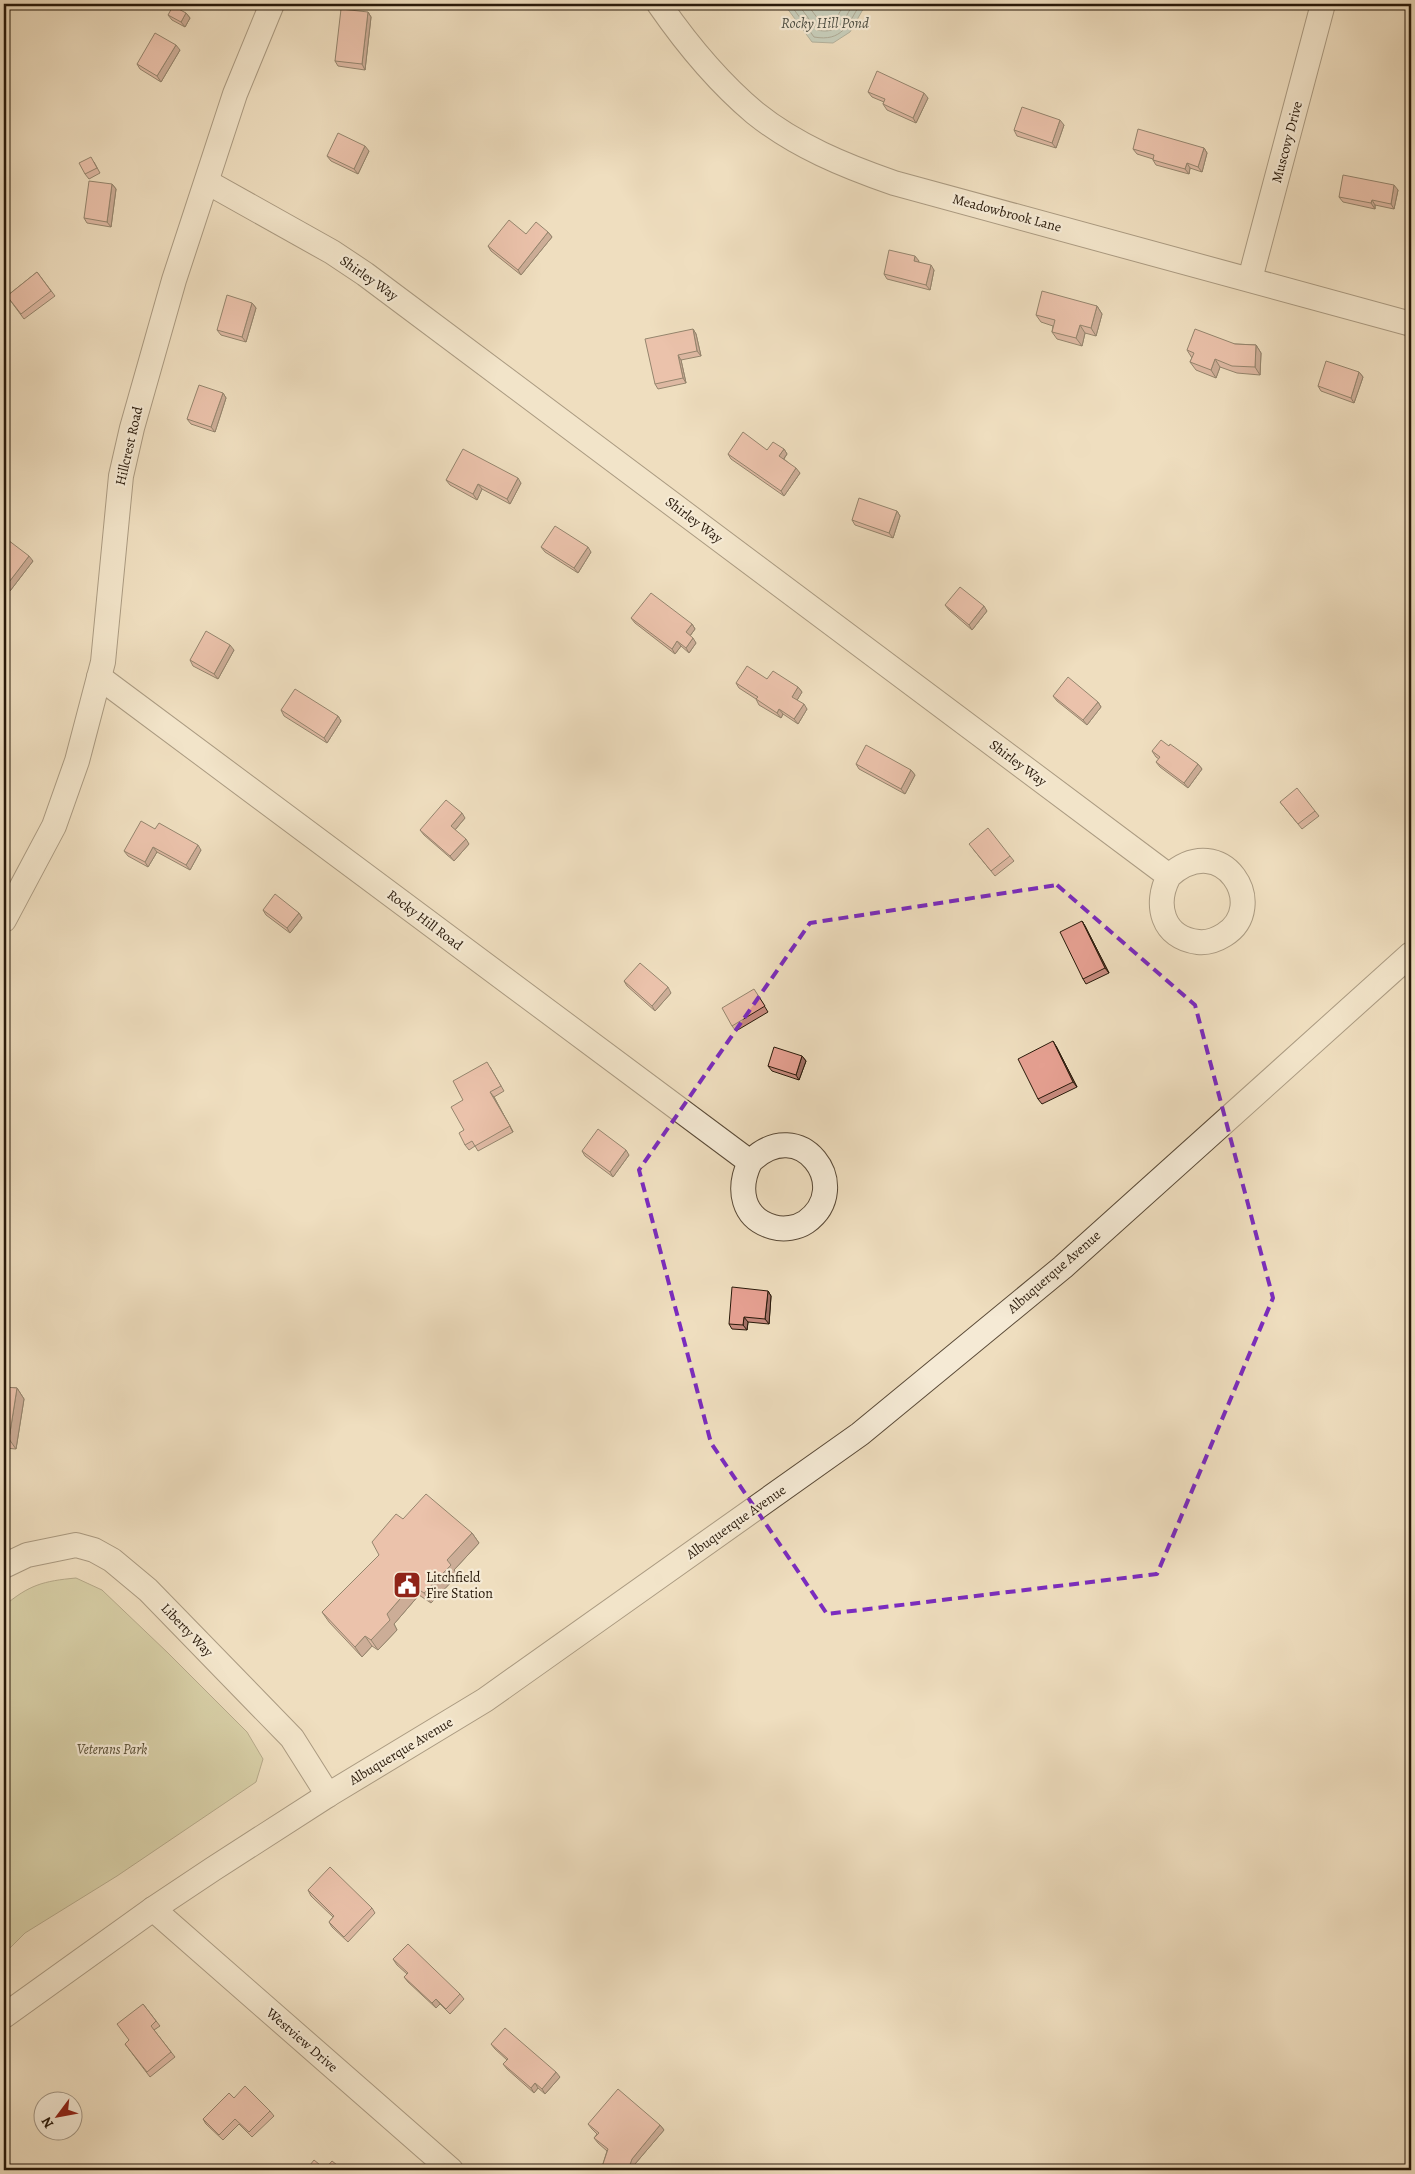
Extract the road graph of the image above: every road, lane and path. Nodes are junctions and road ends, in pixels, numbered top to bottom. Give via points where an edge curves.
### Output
1 (272, 4) edge
2 (659, 4) edge
3 (1324, 4) edge
4 (207, 182) junction
5 (1250, 279) junction
6 (1411, 324) edge
7 (99, 677) junction
8 (1169, 876) dead end
9 (4, 920) edge
10 (1411, 954) edge
11 (750, 1162) dead end
12 (4, 1566) edge
13 (328, 1795) junction
14 (153, 1910) junction
15 (4, 2016) edge
16 (451, 2170) edge

1 - 4 street, Hillcrest Road via 235,94
2 - 5 street, Meadowbrook Lane via 694,52 755,113 818,153 894,183
3 - 5 street, Muscovy Drive
4 - 7 street, Hillcrest Road via 159,329 121,476
4 - 8 street, Shirley Way via 365,274
5 - 6 street, Meadowbrook Lane
7 - 9 street, Hillcrest Road via 77,761 54,826
7 - 11 street, Rocky Hill Road
10 - 13 street, Albuquerque Avenue via 1063,1267 860,1434 485,1700
12 - 13 street, Liberty Way via 27,1555 76,1545 112,1560 148,1590 292,1738
13 - 14 street, Albuquerque Avenue
14 - 15 street, Albuquerque Avenue
14 - 16 street, Westview Drive

